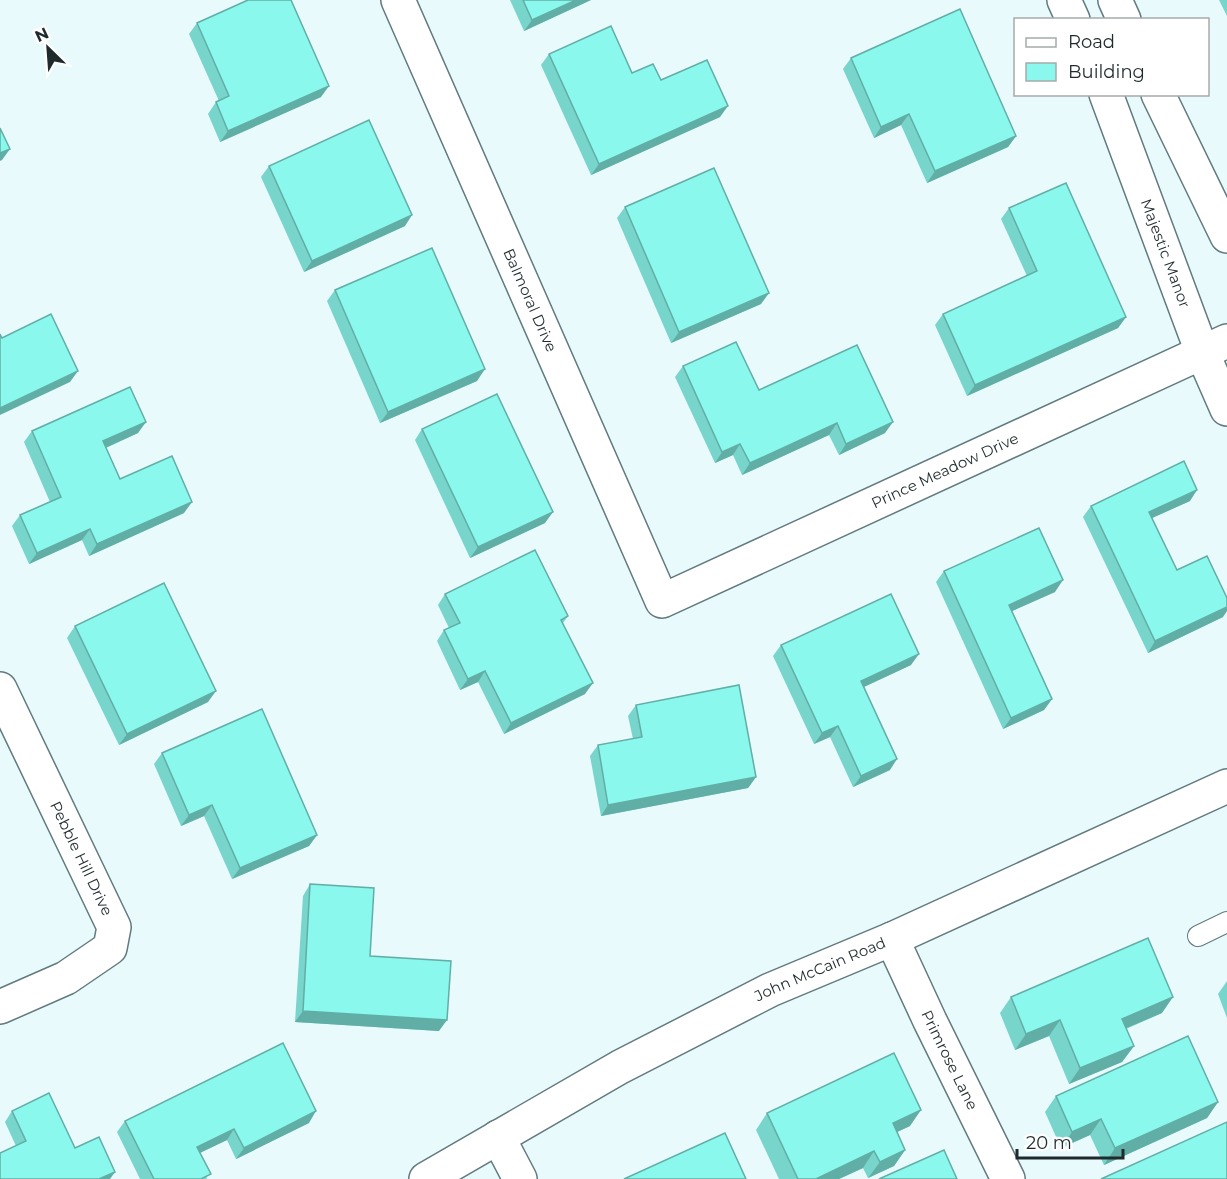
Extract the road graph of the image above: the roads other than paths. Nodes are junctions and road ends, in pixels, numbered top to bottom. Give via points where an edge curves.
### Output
1 (398, 0) edge
2 (1064, 0) edge
3 (1115, 0) edge
4 (1071, 18) edge
5 (1123, 18) edge
6 (1107, 96) edge
7 (1159, 96) edge
8 (1227, 236) edge
9 (1214, 347) edge
10 (1227, 410) edge
11 (662, 601) joint
12 (0, 688) edge
13 (1227, 786) edge
14 (1227, 922) edge
15 (1198, 936) dead end
16 (892, 939) junction
17 (0, 1007) edge
18 (498, 1137) junction
19 (434, 1177) edge
20 (520, 1179) edge
21 (1008, 1179) edge

1 - 11 street, Balmoral Drive
2 - 4 street
3 - 5 street
6 - 9 street, Majestic Manor
7 - 8 street
9 - 10 street, Majestic Manor
9 - 11 street, Prince Meadow Drive
12 - 17 street, Pebble Hill Drive via 114,927 110,948 66,978
13 - 16 street, John McCain Road
14 - 15 lane
16 - 18 street, John McCain Road via 770,990 620,1067
16 - 21 street, Primrose Lane
18 - 19 street, John McCain Road
18 - 20 street

